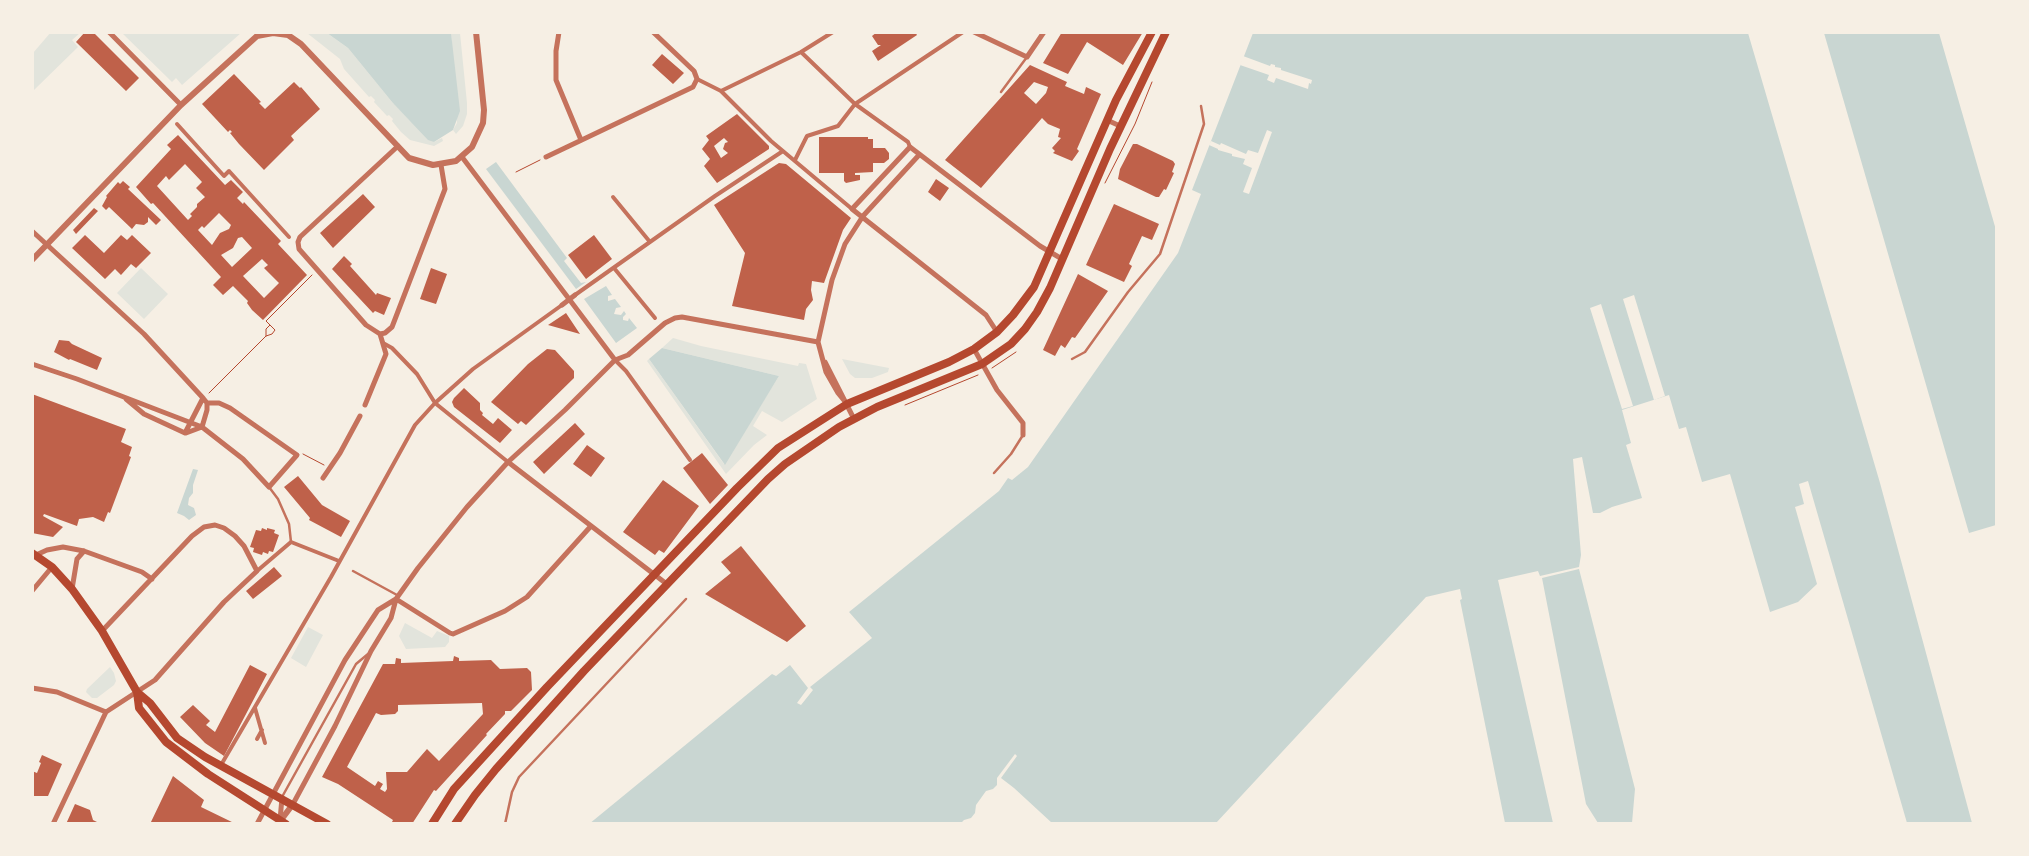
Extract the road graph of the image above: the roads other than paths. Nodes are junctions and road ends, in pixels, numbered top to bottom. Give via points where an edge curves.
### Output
1 (109, 32) edge
2 (476, 32) edge
3 (559, 32) edge
4 (653, 32) edge
5 (833, 32) edge
6 (963, 32) edge
7 (974, 32) edge
8 (1044, 32) edge
9 (1152, 32) edge
10 (1166, 32) edge
11 (801, 52) junction
12 (1027, 57) junction
13 (697, 79) junction
14 (721, 90) junction
15 (1001, 92) dead end
16 (855, 104) junction
17 (181, 105) junction
18 (1201, 106) dead end
19 (1107, 120) junction
20 (177, 124) dead end
21 (1120, 126) junction
22 (581, 140) junction
23 (398, 146) junction
24 (910, 147) junction
25 (783, 151) junction
26 (919, 155) junction
27 (462, 157) junction
28 (546, 157) road end
29 (795, 160) junction
30 (441, 165) junction
31 (613, 197) dead end
32 (852, 209) junction
33 (863, 216) junction
34 (32, 231) edge
35 (289, 237) dead end
36 (650, 242) junction
37 (47, 245) junction
38 (1050, 252) junction
39 (1062, 259) junction
40 (32, 260) edge
41 (614, 268) junction
42 (576, 295) joint
43 (570, 299) junction
44 (562, 305) joint
45 (655, 318) dead end
46 (997, 332) junction
47 (380, 334) junction
48 (818, 342) junction
49 (383, 343) junction
50 (974, 349) junction
51 (1072, 359) dead end
52 (615, 360) junction
53 (32, 364) edge
54 (982, 364) junction
55 (125, 398) junction
56 (203, 398) junction
57 (435, 403) junction
58 (207, 404) junction
59 (847, 404) junction
60 (365, 405) dead end
61 (360, 416) dead end
62 (854, 418) junction
63 (191, 422) junction
64 (202, 427) junction
65 (185, 434) junction
66 (1023, 435) joint
67 (690, 460) dead end
68 (508, 462) junction
69 (994, 473) dead end
70 (323, 478) dead end
71 (269, 487) junction
72 (591, 526) junction
73 (291, 542) junction
74 (84, 551) junction
75 (34, 554) edge
76 (339, 561) junction
77 (52, 568) junction
78 (353, 571) dead end
79 (257, 572) junction
80 (654, 574) junction
81 (152, 579) junction
82 (668, 585) junction
83 (72, 589) junction
84 (32, 591) edge
85 (397, 597) junction
86 (686, 599) dead end
87 (102, 631) junction
88 (370, 651) junction
89 (32, 688) edge
90 (137, 692) junction
91 (255, 708) junction
92 (106, 712) junction
93 (262, 730) junction
94 (257, 739) dead end
95 (265, 743) dead end
96 (221, 765) junction
97 (274, 794) junction
98 (282, 798) junction
99 (293, 804) junction
100 (264, 810) junction
101 (281, 822) edge
102 (53, 824) edge
103 (257, 824) edge
104 (327, 824) edge
105 (432, 824) edge
106 (455, 824) edge
107 (506, 824) edge

1 - 17 street
2 - 27 street via 483,123 472,147
3 - 22 street via 556,80
4 - 13 street via 694,71
5 - 11 street
6 - 16 street
7 - 12 street
8 - 12 street
9 - 19 main road
10 - 21 main road
11 - 14 street
11 - 16 street
12 - 15 lane
13 - 14 street
13 - 22 street via 693,88
14 - 25 street
16 - 24 street via 908,142
16 - 29 street via 838,126 807,136
17 - 23 street via 257,36 288,35 301,44
17 - 37 street
18 - 51 lane via 1204,124 1160,254 1085,352
19 - 21 street
19 - 38 main road
20 - 35 street via 224,176 230,171
21 - 39 main road
22 - 28 street
23 - 30 street via 409,158
23 - 47 street via 298,242 299,249 366,325
24 - 26 street
24 - 32 street
25 - 29 street
25 - 36 street
26 - 33 street
26 - 38 street
27 - 30 street
27 - 43 street
29 - 32 street
30 - 47 street via 445,188 392,327
31 - 36 street
32 - 33 street
33 - 46 street via 986,315
33 - 48 street via 845,244 832,280
34 - 37 street
36 - 41 street
37 - 40 street
37 - 56 street via 144,334
38 - 39 street
38 - 46 main road via 1031,291
39 - 54 main road via 1046,296 1025,329 1011,344
41 - 42 street
41 - 45 street
42 - 43 street
43 - 44 street
43 - 52 street
44 - 57 street via 473,369
46 - 50 main road
47 - 49 street
48 - 52 street via 682,317 662,326 628,354
48 - 59 street via 826,372
49 - 57 street via 417,374
49 - 60 street via 386,354
50 - 54 street
50 - 59 main road
52 - 67 street
52 - 68 street
53 - 55 street
54 - 62 main road
54 - 66 street via 997,390 1023,423
55 - 63 street
55 - 65 street via 137,410
56 - 58 street
56 - 63 street
57 - 68 street
57 - 76 street via 415,425
58 - 64 street
58 - 71 street via 230,408 297,455
59 - 62 street
59 - 80 main road via 778,448
61 - 70 street
62 - 82 main road via 768,479
63 - 64 street
63 - 65 street
64 - 65 street
64 - 71 street via 243,459
66 - 69 lane
68 - 72 street
68 - 85 street via 467,507
71 - 73 lane via 289,524
72 - 80 street
72 - 85 street via 527,597 453,634
73 - 76 street
73 - 79 street
74 - 75 street via 63,547
74 - 81 street via 142,572
74 - 83 street via 77,559
75 - 77 main road
76 - 91 street
77 - 83 main road
77 - 84 street
78 - 85 lane
79 - 81 street via 244,546 224,528 215,525 204,527 192,536
79 - 90 street via 224,602 155,680
80 - 82 street
80 - 105 main road via 454,790
81 - 87 street
82 - 106 main road via 584,671 496,769
83 - 87 main road
85 - 88 street via 391,618
85 - 97 street via 378,610 344,660
86 - 107 lane via 523,773 513,788
87 - 90 main road
88 - 98 lane via 356,664
88 - 99 street
89 - 92 street via 57,692
90 - 92 street
90 - 96 main road via 178,738
90 - 100 main road via 139,708 166,742
91 - 93 street
91 - 96 street
92 - 102 street
93 - 94 street
93 - 95 street
96 - 97 main road
97 - 98 main road
97 - 100 street
98 - 99 main road
98 - 101 street
99 - 101 street
99 - 104 main road
100 - 101 main road
100 - 103 street

